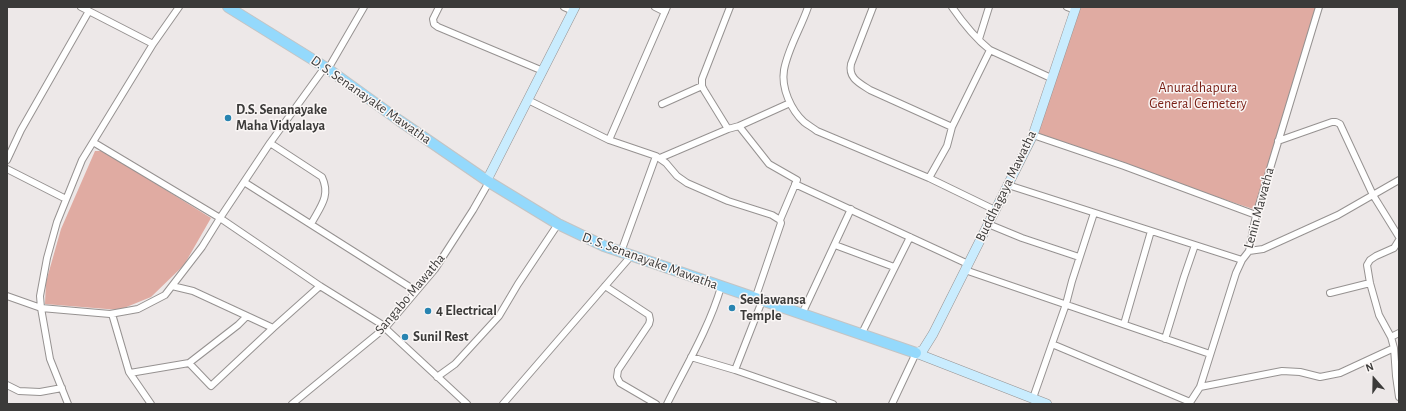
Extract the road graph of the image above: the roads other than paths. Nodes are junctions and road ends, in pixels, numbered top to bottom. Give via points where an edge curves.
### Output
1 (81, 7) edge
2 (179, 7) edge
3 (228, 7) edge
4 (363, 7) edge
5 (439, 7) edge
6 (564, 7) edge
7 (655, 7) edge
8 (730, 7) edge
9 (808, 7) edge
10 (873, 7) edge
11 (952, 7) edge
12 (990, 7) edge
13 (1320, 7) edge
14 (1072, 8) edge
15 (574, 9) edge
16 (666, 9) edge
17 (89, 12) junction
18 (979, 39) junction
19 (153, 44) junction
20 (990, 50) junction
21 (327, 68) junction
22 (543, 71) junction
23 (1051, 78) junction
24 (702, 86) junction
25 (528, 100) junction
26 (790, 103) junction
27 (662, 104) dead end
28 (739, 126) junction
29 (952, 127) junction
30 (728, 129) junction
31 (1033, 135) junction
32 (609, 140) junction
33 (1278, 141) junction
34 (93, 142) junction
35 (270, 143) junction
36 (658, 157) junction
37 (7, 160) edge
38 (7, 169) edge
39 (929, 178) junction
40 (1399, 180) edge
41 (488, 181) junction
42 (244, 182) junction
43 (795, 184) junction
44 (1008, 185) junction
45 (1373, 195) junction
46 (66, 199) junction
47 (851, 209) junction
48 (995, 210) junction
49 (1094, 213) junction
50 (1256, 215) junction
51 (220, 218) junction
52 (780, 220) junction
53 (311, 224) junction
54 (558, 224) junction
55 (988, 224) junction
56 (1151, 231) junction
57 (910, 237) junction
58 (1399, 237) edge
59 (1399, 240) edge
60 (835, 245) junction
61 (1195, 245) junction
62 (1249, 251) junction
63 (621, 252) junction
64 (631, 256) junction
65 (1080, 257) junction
66 (1242, 260) junction
67 (894, 267) junction
68 (966, 267) junction
69 (1370, 283) junction
70 (172, 286) junction
71 (320, 286) junction
72 (605, 286) junction
73 (720, 287) junction
74 (416, 291) junction
75 (1330, 293) dead end
76 (7, 296) edge
77 (758, 300) junction
78 (1066, 304) junction
79 (41, 308) junction
80 (112, 314) junction
81 (802, 314) junction
82 (247, 316) junction
83 (1124, 324) junction
84 (273, 328) junction
85 (385, 328) junction
86 (1399, 333) edge
87 (861, 335) junction
88 (1391, 337) junction
89 (1165, 338) junction
90 (1052, 344) junction
91 (1394, 348) junction
92 (916, 353) junction
93 (1210, 354) junction
94 (691, 357) junction
95 (189, 363) junction
96 (735, 370) junction
97 (130, 374) junction
98 (437, 377) junction
99 (7, 385) edge
100 (1200, 387) junction
101 (62, 388) junction
102 (1399, 397) edge
103 (1033, 398) junction
104 (824, 403) edge
105 (1190, 403) edge
106 (68, 404) edge
107 (151, 404) edge
108 (292, 404) edge
109 (467, 404) edge
110 (503, 404) edge
111 (656, 404) edge
112 (667, 404) edge
113 (833, 404) edge
114 (892, 404) edge
115 (1047, 404) edge

1 - 17 street
2 - 19 street
3 - 21 main road, D. S. Senanayake Mawatha
4 - 21 street
5 - 22 street via 433,18 434,24 438,27
6 - 15 street
7 - 16 street
8 - 24 street via 705,70
9 - 26 street via 784,69 784,86
10 - 29 street via 851,64 853,78 870,90
11 - 18 street
12 - 18 street
13 - 33 street, Lenin Mawatha
14 - 23 main road, Buddhagaya Mawatha
15 - 22 main road
16 - 32 street
17 - 19 street
17 - 37 street via 21,130
18 - 20 street
19 - 34 street
20 - 23 street
20 - 29 street
21 - 35 street
21 - 41 main road, D. S. Senanayake Mawatha
22 - 25 main road
23 - 31 main road, Buddhagaya Mawatha
24 - 27 street
24 - 30 street
25 - 32 street
25 - 41 main road
26 - 28 street
26 - 39 street via 804,122 817,131
28 - 30 street
28 - 43 street via 769,164 797,180
29 - 39 street via 947,146
30 - 36 street
31 - 44 main road, Buddhagaya Mawatha
31 - 50 street
32 - 36 street
33 - 45 street via 1332,122 1340,124
33 - 50 street, Lenin Mawatha
34 - 46 street via 82,160
34 - 51 street
35 - 42 street
35 - 53 street via 322,177 326,185 326,195
36 - 52 street via 676,176 687,183
36 - 63 street
38 - 46 street
39 - 48 street
40 - 45 street
41 - 54 main road, D. S. Senanayake Mawatha
41 - 74 street, Sangabo Mawatha via 473,210 435,269
42 - 51 street
42 - 53 street
43 - 47 street
43 - 52 street
44 - 48 main road, Buddhagaya Mawatha
44 - 49 street
45 - 58 street
45 - 62 street via 1338,215 1263,249
46 - 79 street via 56,222 47,258 40,296
47 - 57 street
47 - 60 street
48 - 55 main road, Buddhagaya Mawatha
49 - 56 street
49 - 65 street
50 - 62 street, Lenin Mawatha
51 - 70 street via 202,247
51 - 71 street
52 - 77 street
53 - 74 street
54 - 63 main road, D. S. Senanayake Mawatha
54 - 98 street via 499,316 455,364
55 - 65 street
55 - 68 main road, Buddhagaya Mawatha
56 - 61 street
56 - 83 street
57 - 67 street
57 - 68 street
59 - 69 street via 1394,248 1370,260 1367,265
60 - 67 street
60 - 81 street
61 - 66 street
61 - 89 street
62 - 66 street, Lenin Mawatha
63 - 64 main road, D. S. Senanayake Mawatha
64 - 72 street
64 - 73 main road, D. S. Senanayake Mawatha
65 - 78 street
66 - 93 street, Lenin Mawatha
67 - 87 street
68 - 78 street
68 - 92 main road, Buddhagaya Mawatha via 933,334 923,350
69 - 75 street
69 - 88 street via 1379,315
70 - 80 street via 165,295 138,309
70 - 82 street via 194,291
71 - 84 street
71 - 85 street
72 - 110 street
72 - 111 street via 649,315 649,324 618,370 617,377 620,383
73 - 77 main road, D. S. Senanayake Mawatha
73 - 94 street via 716,304
74 - 85 street, Sangabo Mawatha
76 - 79 street
77 - 81 main road, D. S. Senanayake Mawatha
77 - 96 street
78 - 83 street
78 - 90 street
79 - 80 street
79 - 101 street via 50,359
80 - 97 street
81 - 87 main road, D. S. Senanayake Mawatha
82 - 84 street
82 - 95 street
83 - 89 street
84 - 95 street via 211,386
85 - 98 street
85 - 108 street, Sangabo Mawatha
86 - 88 street
87 - 92 main road, D. S. Senanayake Mawatha
88 - 91 street
89 - 93 street
90 - 103 street
90 - 105 street
91 - 100 street via 1340,373 1326,376 1282,371
91 - 102 street
92 - 103 main road, D. S. Senanayake Mawatha
92 - 114 street
93 - 100 street, Lenin Mawatha
94 - 96 street
94 - 112 street
95 - 97 street
96 - 104 street
97 - 107 street
98 - 109 street
99 - 101 street via 19,391 40,392
100 - 105 street, Lenin Mawatha
101 - 106 street
103 - 115 main road, D. S. Senanayake Mawatha
104 - 113 street

